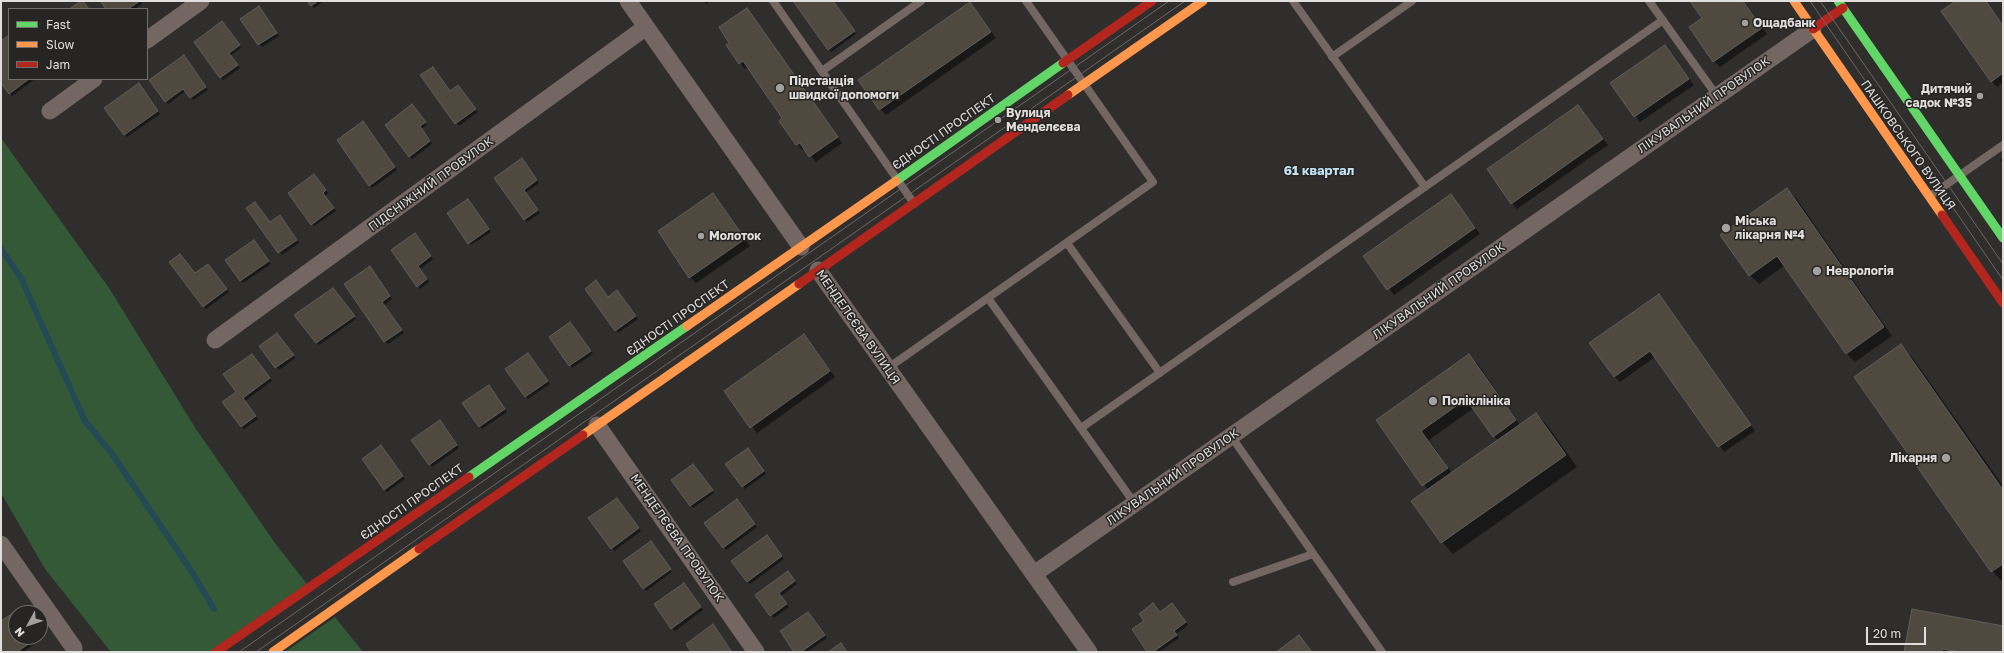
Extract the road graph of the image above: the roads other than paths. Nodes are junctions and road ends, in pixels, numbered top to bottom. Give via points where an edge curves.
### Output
1 (200, 1) edge
2 (628, 1) edge
3 (773, 1) edge
4 (921, 1) edge
5 (1026, 1) edge
6 (1152, 1) edge
7 (1203, 1) edge
8 (1293, 1) edge
9 (1412, 1) edge
10 (1649, 1) edge
11 (1794, 1) edge
12 (1843, 4) edge
13 (1663, 20) junction
14 (646, 27) junction
15 (1813, 29) junction
16 (148, 39) edge
17 (1332, 57) junction
18 (1067, 61) junction
19 (822, 71) junction
20 (93, 80) edge
21 (1084, 84) junction
22 (1717, 96) junction
23 (50, 111) dead end
24 (2003, 144) edge
25 (1959, 175) junction
26 (898, 179) junction
27 (1425, 187) junction
28 (1929, 196) junction
29 (914, 203) junction
30 (2003, 238) edge
31 (1067, 242) junction
32 (804, 251) junction
33 (815, 266) junction
34 (988, 298) junction
35 (2003, 303) edge
36 (215, 340) dead end
37 (888, 368) junction
38 (1160, 373) junction
39 (597, 425) junction
40 (1081, 428) junction
41 (1231, 436) junction
42 (1135, 504) junction
43 (1, 544) edge
44 (1313, 554) junction
45 (1034, 574) junction
46 (1233, 582) dead end
47 (74, 648) dead end
48 (1380, 651) edge
49 (216, 652) edge
50 (272, 652) edge
51 (756, 652) edge
52 (1089, 652) edge

1 - 16 street
2 - 14 street
3 - 19 lane
4 - 19 lane
5 - 18 lane
6 - 18 main road, ЄДНОСТІ ПРОСПЕКТ
7 - 21 main road
8 - 17 lane
9 - 17 lane
10 - 13 lane
11 - 15 main road, ПАШКОВСЬКОГО ВУЛИЦЯ
12 - 15 main road, ЛІКУВАЛЬНИЙ ПРОВУЛОК
12 - 25 main road, ПАШКОВСЬКОГО ВУЛИЦЯ
13 - 22 lane
13 - 27 lane
14 - 32 street
14 - 36 street, ПІДСНІЖНИЙ ПРОВУЛОК
15 - 22 street, ЛІКУВАЛЬНИЙ ПРОВУЛОК
15 - 28 main road, ПАШКОВСЬКОГО ВУЛИЦЯ
17 - 27 lane
18 - 21 lane
18 - 26 main road, ЄДНОСТІ ПРОСПЕКТ
19 - 26 lane
20 - 23 street
21 - 29 main road
21 - 31 lane via 1153,182
22 - 41 street, ЛІКУВАЛЬНИЙ ПРОВУЛОК
24 - 25 lane
25 - 28 lane
25 - 30 main road, ПАШКОВСЬКОГО ВУЛИЦЯ
26 - 29 lane
26 - 32 main road, ЄДНОСТІ ПРОСПЕКТ
27 - 38 lane
28 - 35 main road, ПАШКОВСЬКОГО ВУЛИЦЯ
29 - 33 main road
31 - 34 lane
31 - 38 lane
32 - 49 main road, ЄДНОСТІ ПРОСПЕКТ
33 - 37 street, МЕНДЕЛЄЄВА ВУЛИЦЯ
33 - 39 main road
34 - 37 lane
34 - 40 lane
37 - 45 street, МЕНДЕЛЄЄВА ВУЛИЦЯ
38 - 40 lane
39 - 50 main road
39 - 51 street, МЕНДЕЛЄЄВА ПРОВУЛОК
40 - 42 lane
41 - 42 street, ЛІКУВАЛЬНИЙ ПРОВУЛОК
41 - 44 lane
42 - 45 street, ЛІКУВАЛЬНИЙ ПРОВУЛОК
43 - 47 street
44 - 46 lane
44 - 48 lane
45 - 52 street, МЕНДЕЛЄЄВА ВУЛИЦЯ

